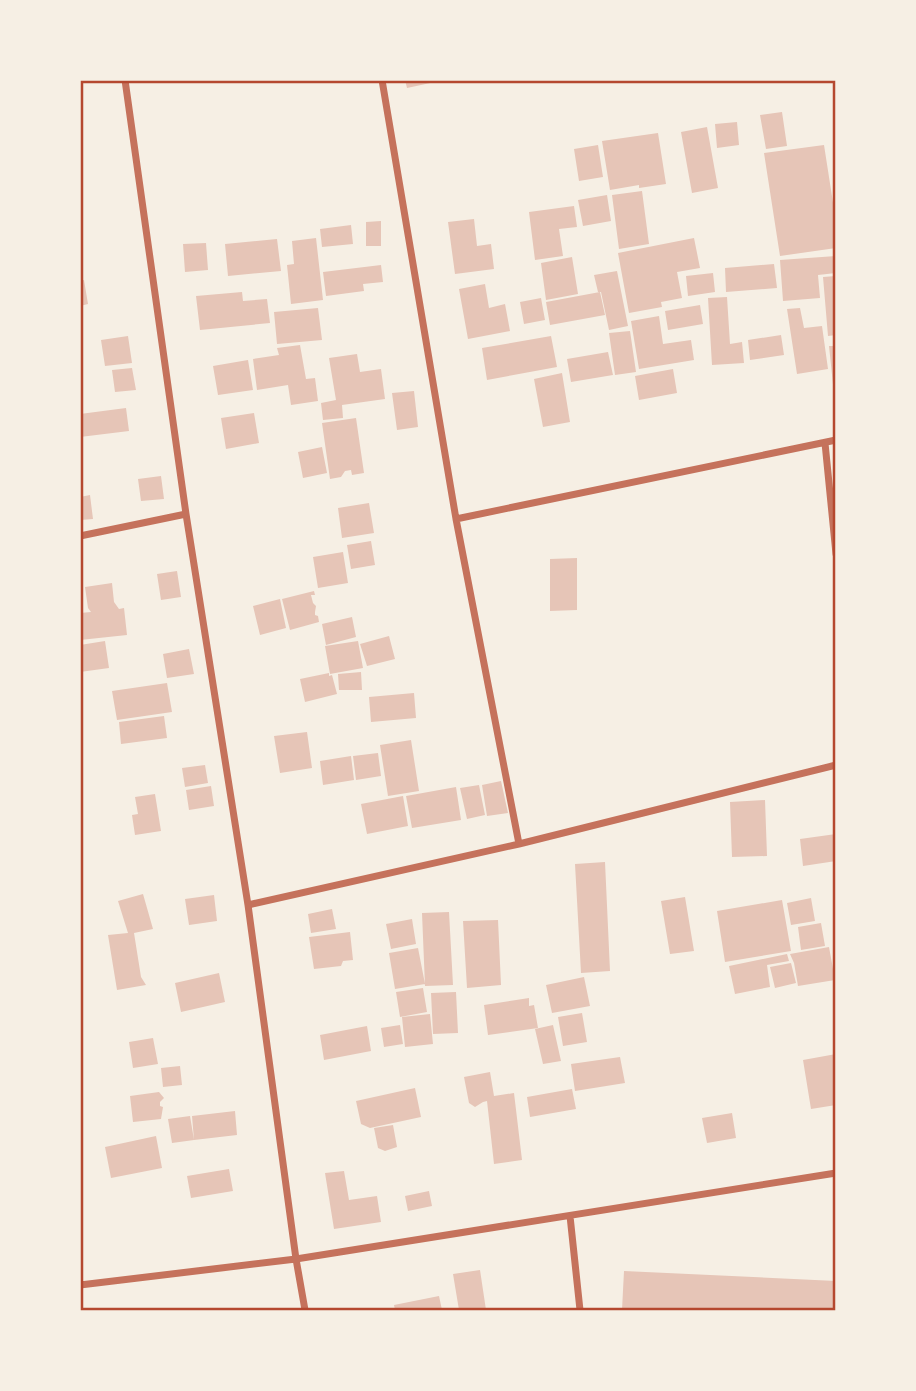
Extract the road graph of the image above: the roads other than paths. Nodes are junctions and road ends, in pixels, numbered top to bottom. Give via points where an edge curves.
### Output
1 (125, 80) edge
2 (382, 80) edge
3 (835, 440) edge
4 (825, 443) junction
5 (186, 514) junction
6 (456, 519) junction
7 (80, 536) edge
8 (835, 554) edge
9 (835, 765) edge
10 (519, 844) junction
11 (248, 905) junction
12 (835, 1173) edge
13 (570, 1216) junction
14 (296, 1259) junction
15 (80, 1285) edge
16 (305, 1311) edge
17 (580, 1311) edge

1 - 5 street
2 - 6 street
3 - 4 street
4 - 6 street
4 - 8 street
5 - 7 street
5 - 11 street
6 - 10 street
9 - 10 street
10 - 11 street
11 - 14 street
12 - 13 street
13 - 14 street
13 - 17 street
14 - 15 street
14 - 16 street

